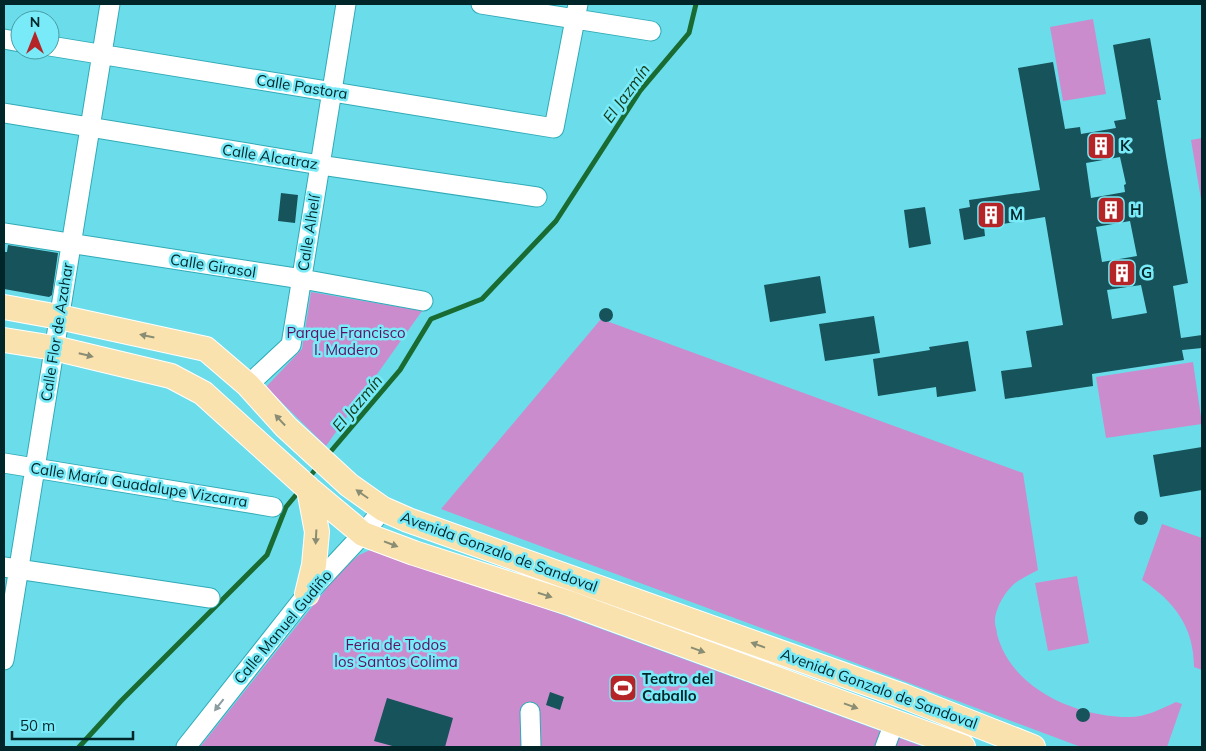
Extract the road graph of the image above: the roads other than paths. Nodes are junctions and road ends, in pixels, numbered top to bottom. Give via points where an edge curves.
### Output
1 (110, 4) edge
2 (346, 4) edge
3 (481, 4) edge
4 (576, 11) edge
5 (651, 31) dead end
6 (60, 48) edge
7 (101, 55) junction
8 (332, 92) junction
9 (4, 113) edge
10 (90, 128) junction
11 (320, 166) junction
12 (537, 197) dead end
13 (4, 233) edge
14 (71, 244) junction
15 (302, 280) junction
16 (423, 301) dead end
17 (4, 308) edge
18 (59, 317) junction
19 (4, 340) edge
20 (54, 348) junction
21 (248, 385) junction
22 (4, 463) edge
23 (34, 468) junction
24 (304, 485) junction
25 (273, 508) dead end
26 (384, 509) junction
27 (363, 534) junction
28 (11, 568) edge
29 (307, 594) junction
30 (210, 598) dead end
31 (4, 660) edge
32 (530, 712) dead end
33 (186, 747) edge
34 (531, 747) edge
35 (963, 747) edge
36 (1033, 747) edge

1 - 7 street, Calle Flor de Azahar
2 - 8 street, Calle Alhelí
3 - 4 street
4 - 5 street
4 - 8 street, Calle Pastora via 554,128
6 - 7 street, Calle Pastora
7 - 8 street, Calle Pastora
7 - 10 street, Calle Flor de Azahar
8 - 11 street, Calle Alhelí
9 - 10 street, Calle Alcatraz
10 - 11 street, Calle Alcatraz
10 - 14 street, Calle Flor de Azahar
11 - 12 street, Calle Alcatraz
11 - 15 street, Calle Alhelí
13 - 14 street, Calle Girasol
14 - 15 street, Calle Girasol
14 - 18 street, Calle Flor de Azahar
15 - 16 street, Calle Girasol
15 - 21 street, Calle Alhelí via 291,344
17 - 18 main road, Avenida Gonzalo de Sandoval
18 - 20 street, Calle Flor de Azahar
21 -> 18 main road, Avenida Gonzalo de Sandoval via 206,349
19 - 20 main road, Avenida Gonzalo de Sandoval
20 - 23 street, Calle Flor de Azahar
20 -> 24 main road, Avenida Gonzalo de Sandoval via 171,376 203,393
26 -> 21 main road, Avenida Gonzalo de Sandoval via 349,485 286,427
22 - 23 street, Calle María Guadalupe Vizcarra
23 - 25 street, Calle María Guadalupe Vizcarra
23 - 28 street, Calle Flor de Azahar
24 - 27 main road, Avenida Gonzalo de Sandoval
24 -> 29 main road via 317,532
26 - 27 street, Calle Manuel Gudiño
36 -> 26 main road, Avenida Gonzalo de Sandoval via 903,696
27 - 29 street, Calle Manuel Gudiño
27 -> 35 main road, Avenida Gonzalo de Sandoval via 572,604
28 - 30 street
28 - 31 street, Calle Flor de Azahar
29 -> 33 street, Calle Manuel Gudiño
32 - 34 street

